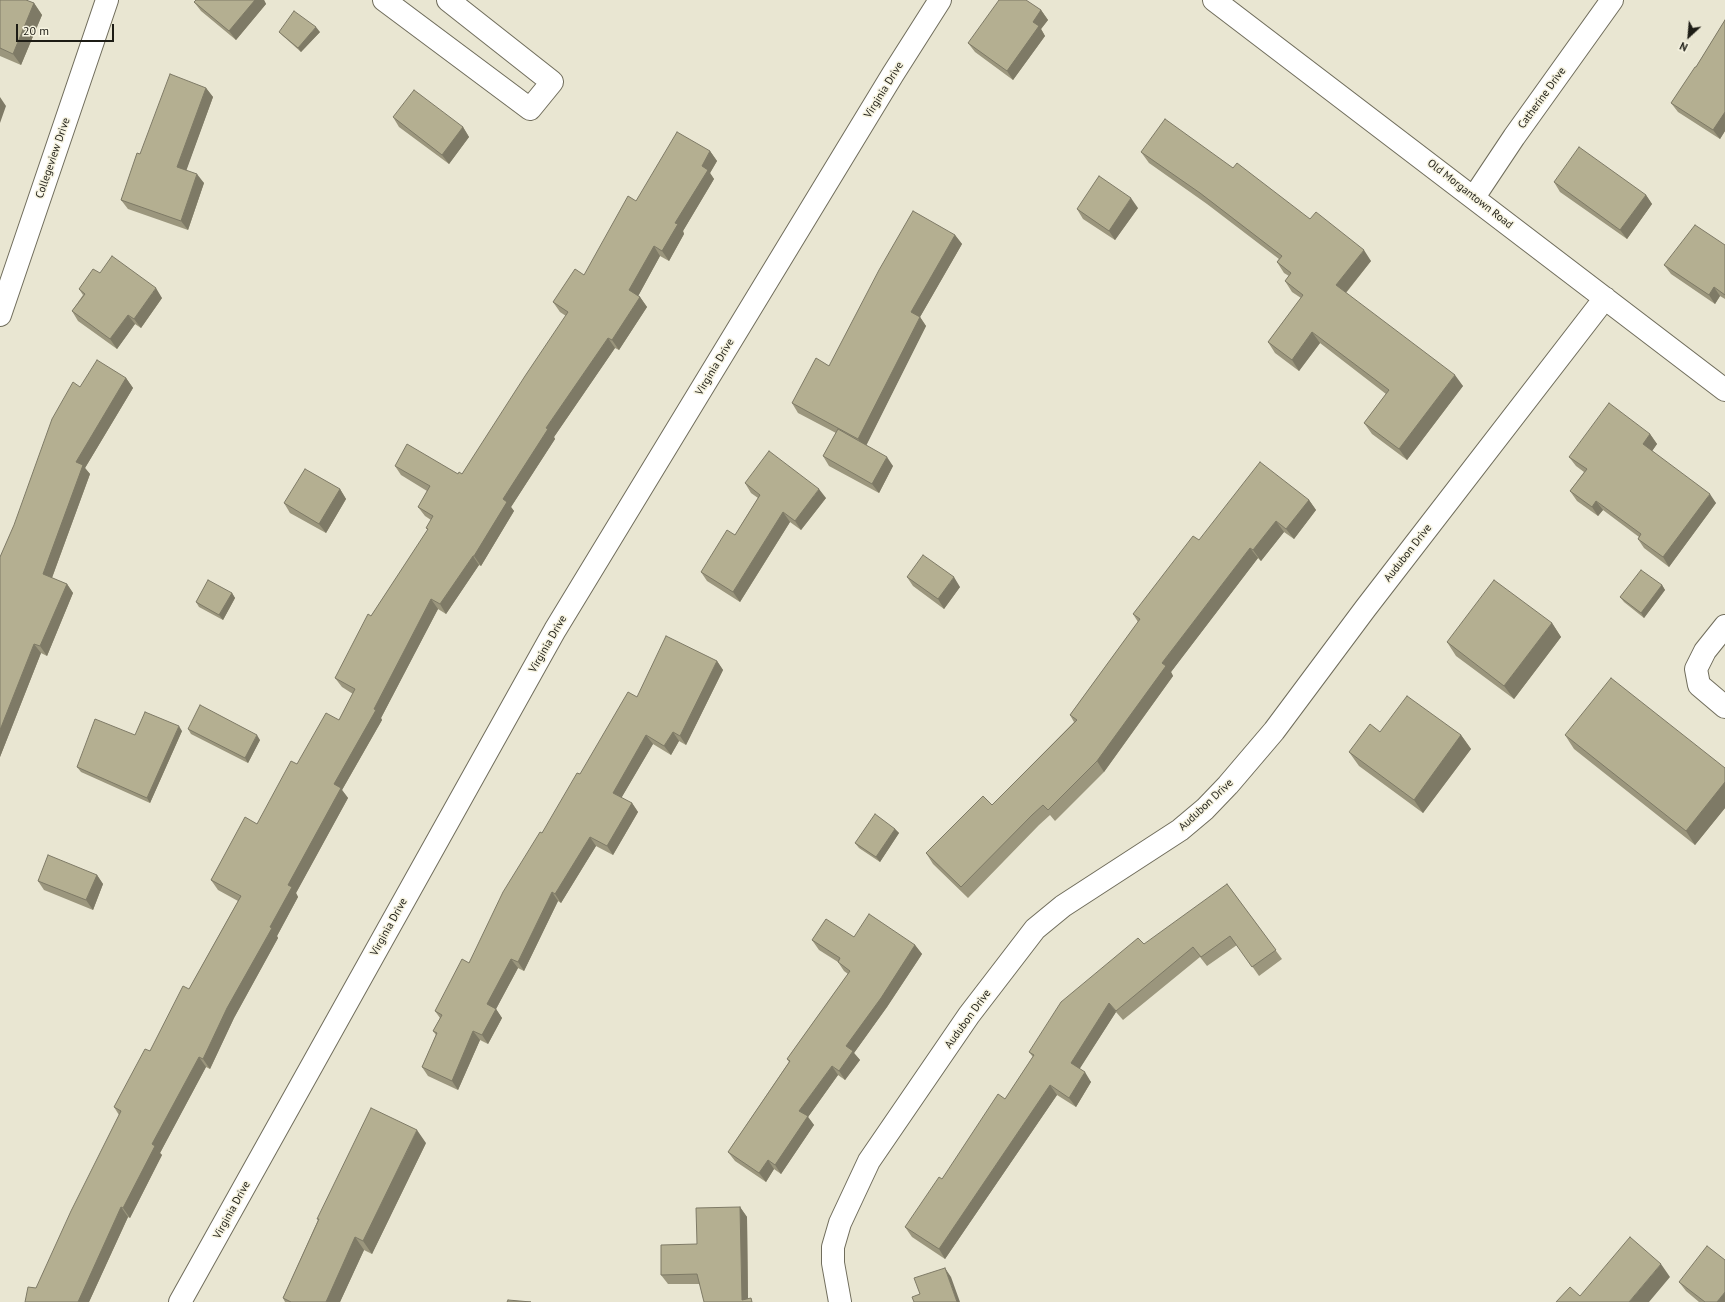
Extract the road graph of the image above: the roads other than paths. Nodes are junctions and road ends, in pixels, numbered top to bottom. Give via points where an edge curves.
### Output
1 (107, 0) edge
2 (384, 0) edge
3 (448, 0) edge
4 (940, 0) edge
5 (1214, 0) edge
6 (1612, 0) edge
7 (1474, 197) junction
8 (1605, 298) junction
9 (0, 315) edge
10 (1725, 390) edge
11 (1725, 626) edge
12 (1725, 707) edge
13 (180, 1302) edge
14 (840, 1302) edge

1 - 9 street, Collegeview Drive
2 - 3 street via 530,109 552,82
4 - 13 street, Virginia Drive via 555,630
5 - 7 street, Old Morgantown Road
6 - 7 street, Catherine Drive
7 - 8 street, Old Morgantown Road
8 - 10 street, Old Morgantown Road
8 - 14 street, Audubon Drive via 1274,731 1228,786 1180,830 1062,906 1035,929 969,1015 869,1161 840,1223 833,1247 833,1263
11 - 12 street via 1705,651 1696,669 1699,685

